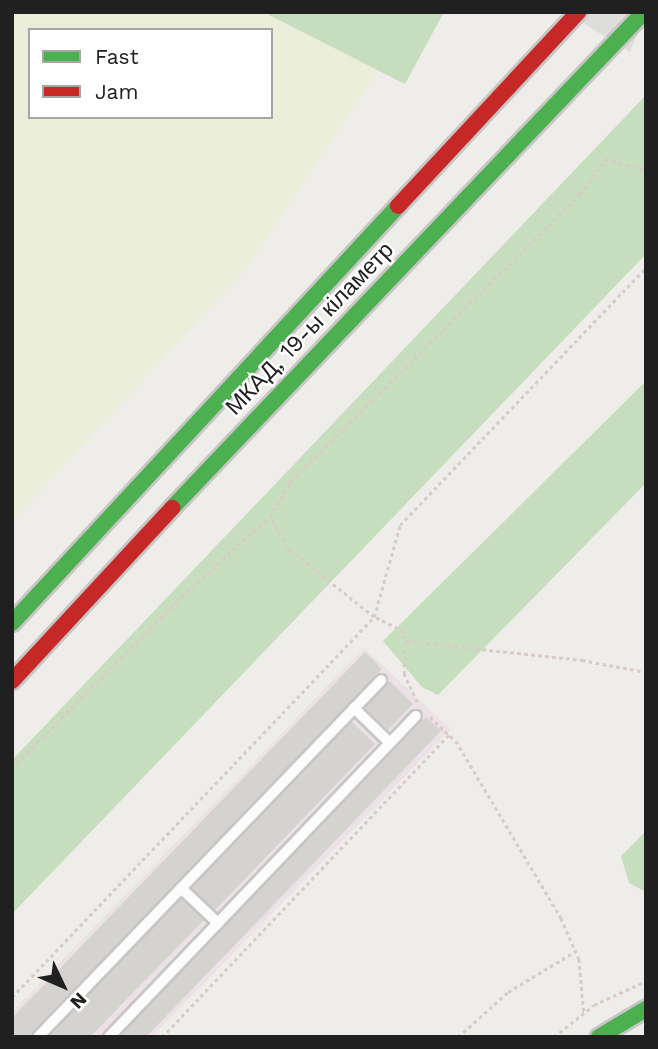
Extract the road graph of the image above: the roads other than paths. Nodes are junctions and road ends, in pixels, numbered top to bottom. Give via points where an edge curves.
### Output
1 (644, 12) edge
2 (576, 15) edge
3 (12, 623) edge
4 (381, 680) dead end
5 (12, 681) edge
6 (354, 708) junction
7 (418, 712) road end
8 (390, 743) junction
9 (181, 888) junction
10 (218, 923) junction
11 (646, 1009) edge
12 (38, 1037) edge
13 (109, 1037) edge
14 (599, 1037) edge

1 - 5 main road, МКАД, 19-ы кіламетр
2 - 3 main road, МКАД, 19-ы кіламетр
4 - 6 lane
6 - 8 lane
6 - 9 lane
7 - 8 lane
8 - 10 lane
9 - 10 lane
9 - 12 lane
10 - 13 lane
11 - 14 main road

